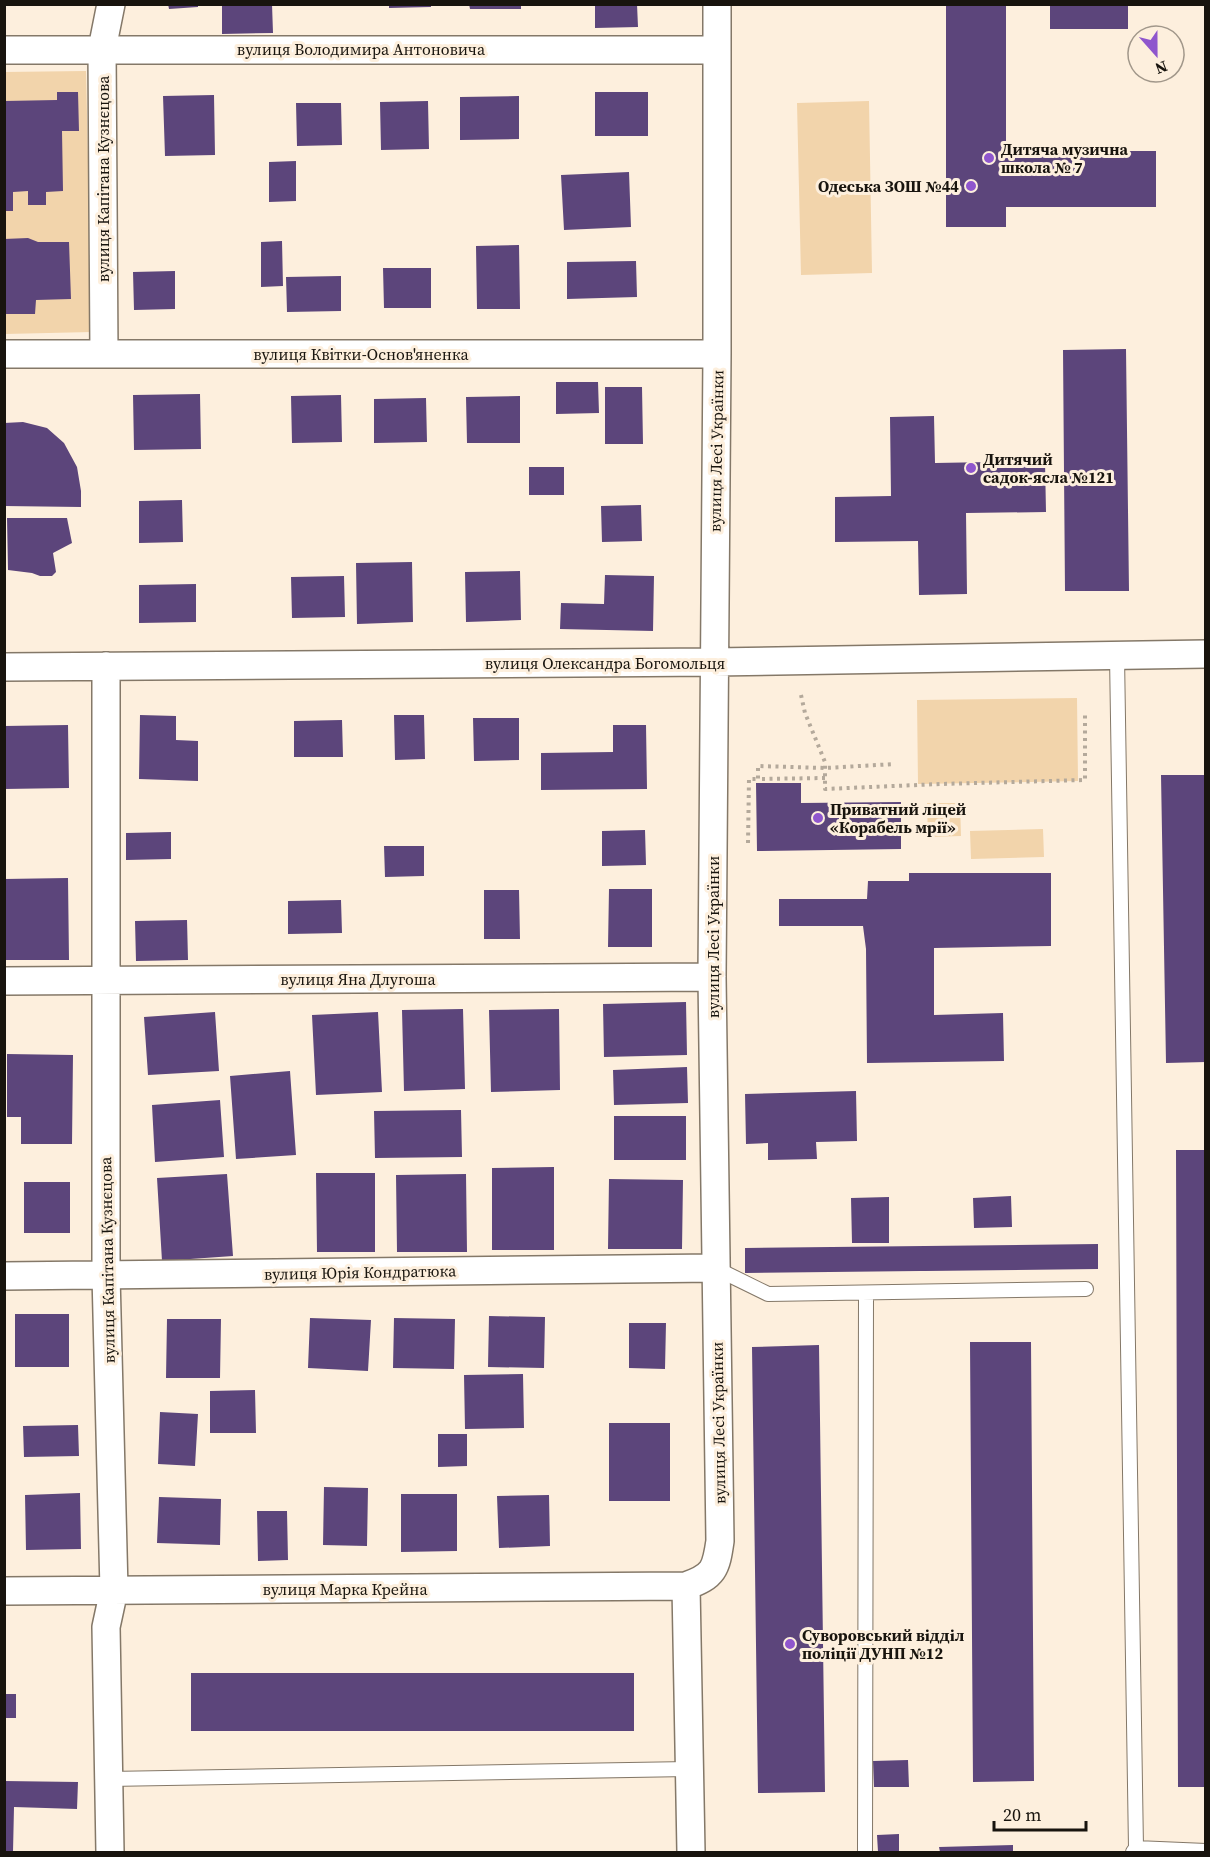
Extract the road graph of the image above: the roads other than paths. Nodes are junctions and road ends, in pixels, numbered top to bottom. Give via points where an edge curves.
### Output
1 (111, 4) edge
2 (717, 4) edge
3 (102, 49) junction
4 (4, 50) edge
5 (717, 50) junction
6 (4, 354) edge
7 (104, 354) junction
8 (717, 354) junction
9 (1206, 654) edge
10 (1117, 656) junction
11 (714, 662) junction
12 (106, 666) junction
13 (4, 667) edge
14 (712, 977) junction
15 (4, 981) edge
16 (106, 981) junction
17 (715, 1268) junction
18 (106, 1275) junction
19 (4, 1276) edge
20 (1086, 1289) dead end
21 (866, 1293) junction
22 (686, 1586) junction
23 (114, 1590) junction
24 (4, 1592) edge
25 (690, 1769) junction
26 (108, 1779) junction
27 (1135, 1850) edge
28 (1206, 1851) edge
29 (110, 1852) edge
30 (691, 1852) edge
31 (865, 1852) edge

1 - 3 street, вулиця Капітана Кузнєцова
2 - 5 street, вулиця Лесі Українки
3 - 4 street, вулиця Володимира Антоновича
3 - 5 street, вулиця Володимира Антоновича
3 - 7 street, вулиця Капітана Кузнєцова
5 - 8 street, вулиця Лесі Українки
6 - 7 street, вулиця Квітки-Основ'яненка
7 - 8 street, вулиця Квітки-Основ'яненка
8 - 11 street, вулиця Лесі Українки
9 - 10 street, вулиця Олександра Богомольця
10 - 11 street, вулиця Олександра Богомольця
10 - 27 lane
11 - 12 street, вулиця Олександра Богомольця
11 - 14 street, вулиця Лесі Українки
12 - 13 street, вулиця Олександра Богомольця
12 - 16 street, вулиця Капітана Кузнєцова
14 - 16 street, вулиця Яна Длугоша
14 - 17 street, вулиця Лесі Українки
15 - 16 street, вулиця Яна Длугоша
16 - 18 street, вулиця Капітана Кузнєцова
17 - 18 street, вулиця Юрія Кондратюка
17 - 21 lane via 768,1294
17 - 22 street, вулиця Лесі Українки via 720,1541 717,1563 705,1579
18 - 19 street, вулиця Юрія Кондратюка
18 - 23 street, вулиця Капітана Кузнєцова
20 - 21 lane
21 - 31 lane
22 - 23 street, вулиця Марка Крейна
22 - 25 street
23 - 24 street, вулиця Марка Крейна
23 - 26 street, вулиця Капітана Кузнєцова via 106,1627
25 - 26 lane
25 - 30 street
26 - 29 street, вулиця Капітана Кузнєцова
27 - 28 lane

